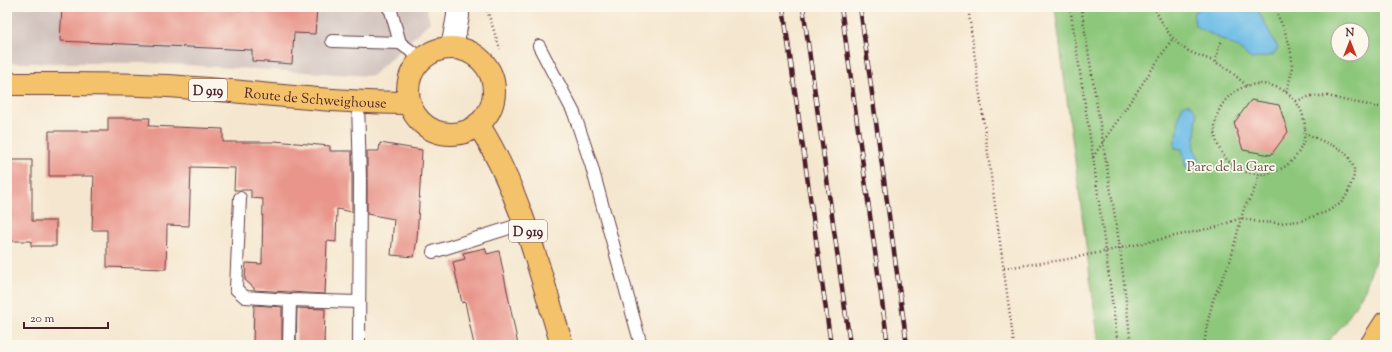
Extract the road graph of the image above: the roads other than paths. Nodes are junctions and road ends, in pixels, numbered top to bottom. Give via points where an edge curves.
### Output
1 (388, 7) edge
2 (458, 7) edge
3 (332, 41) dead end
4 (400, 43) junction
5 (539, 46) dead end
6 (452, 48) junction
7 (422, 59) junction
8 (7, 84) edge
9 (358, 101) junction
10 (409, 103) junction
11 (478, 124) junction
12 (240, 198) dead end
13 (526, 223) junction
14 (433, 252) dead end
15 (290, 300) junction
16 (359, 302) junction
17 (1385, 323) edge
18 (289, 345) edge
19 (359, 345) edge
20 (562, 345) edge
21 (641, 345) edge
22 (1371, 345) edge

1 - 4 lane
2 - 6 street
3 - 4 lane
4 - 7 lane
5 - 21 lane via 574,112
6 - 7 main road via 438,49
6 - 11 main road via 474,54 490,71 494,99
7 - 10 main road via 410,76 407,90
8 - 9 main road, Route de Schweighouse / D 919 via 168,86
9 - 10 main road, Route de Schweighouse / D 919
9 - 16 lane
10 - 11 main road via 415,116 426,127 439,133 467,131
11 - 13 main road, D 919
12 - 15 lane via 236,289 244,297
13 - 14 lane
13 - 20 main road, D 919
15 - 16 lane
15 - 18 lane
16 - 19 lane
17 - 22 main road

